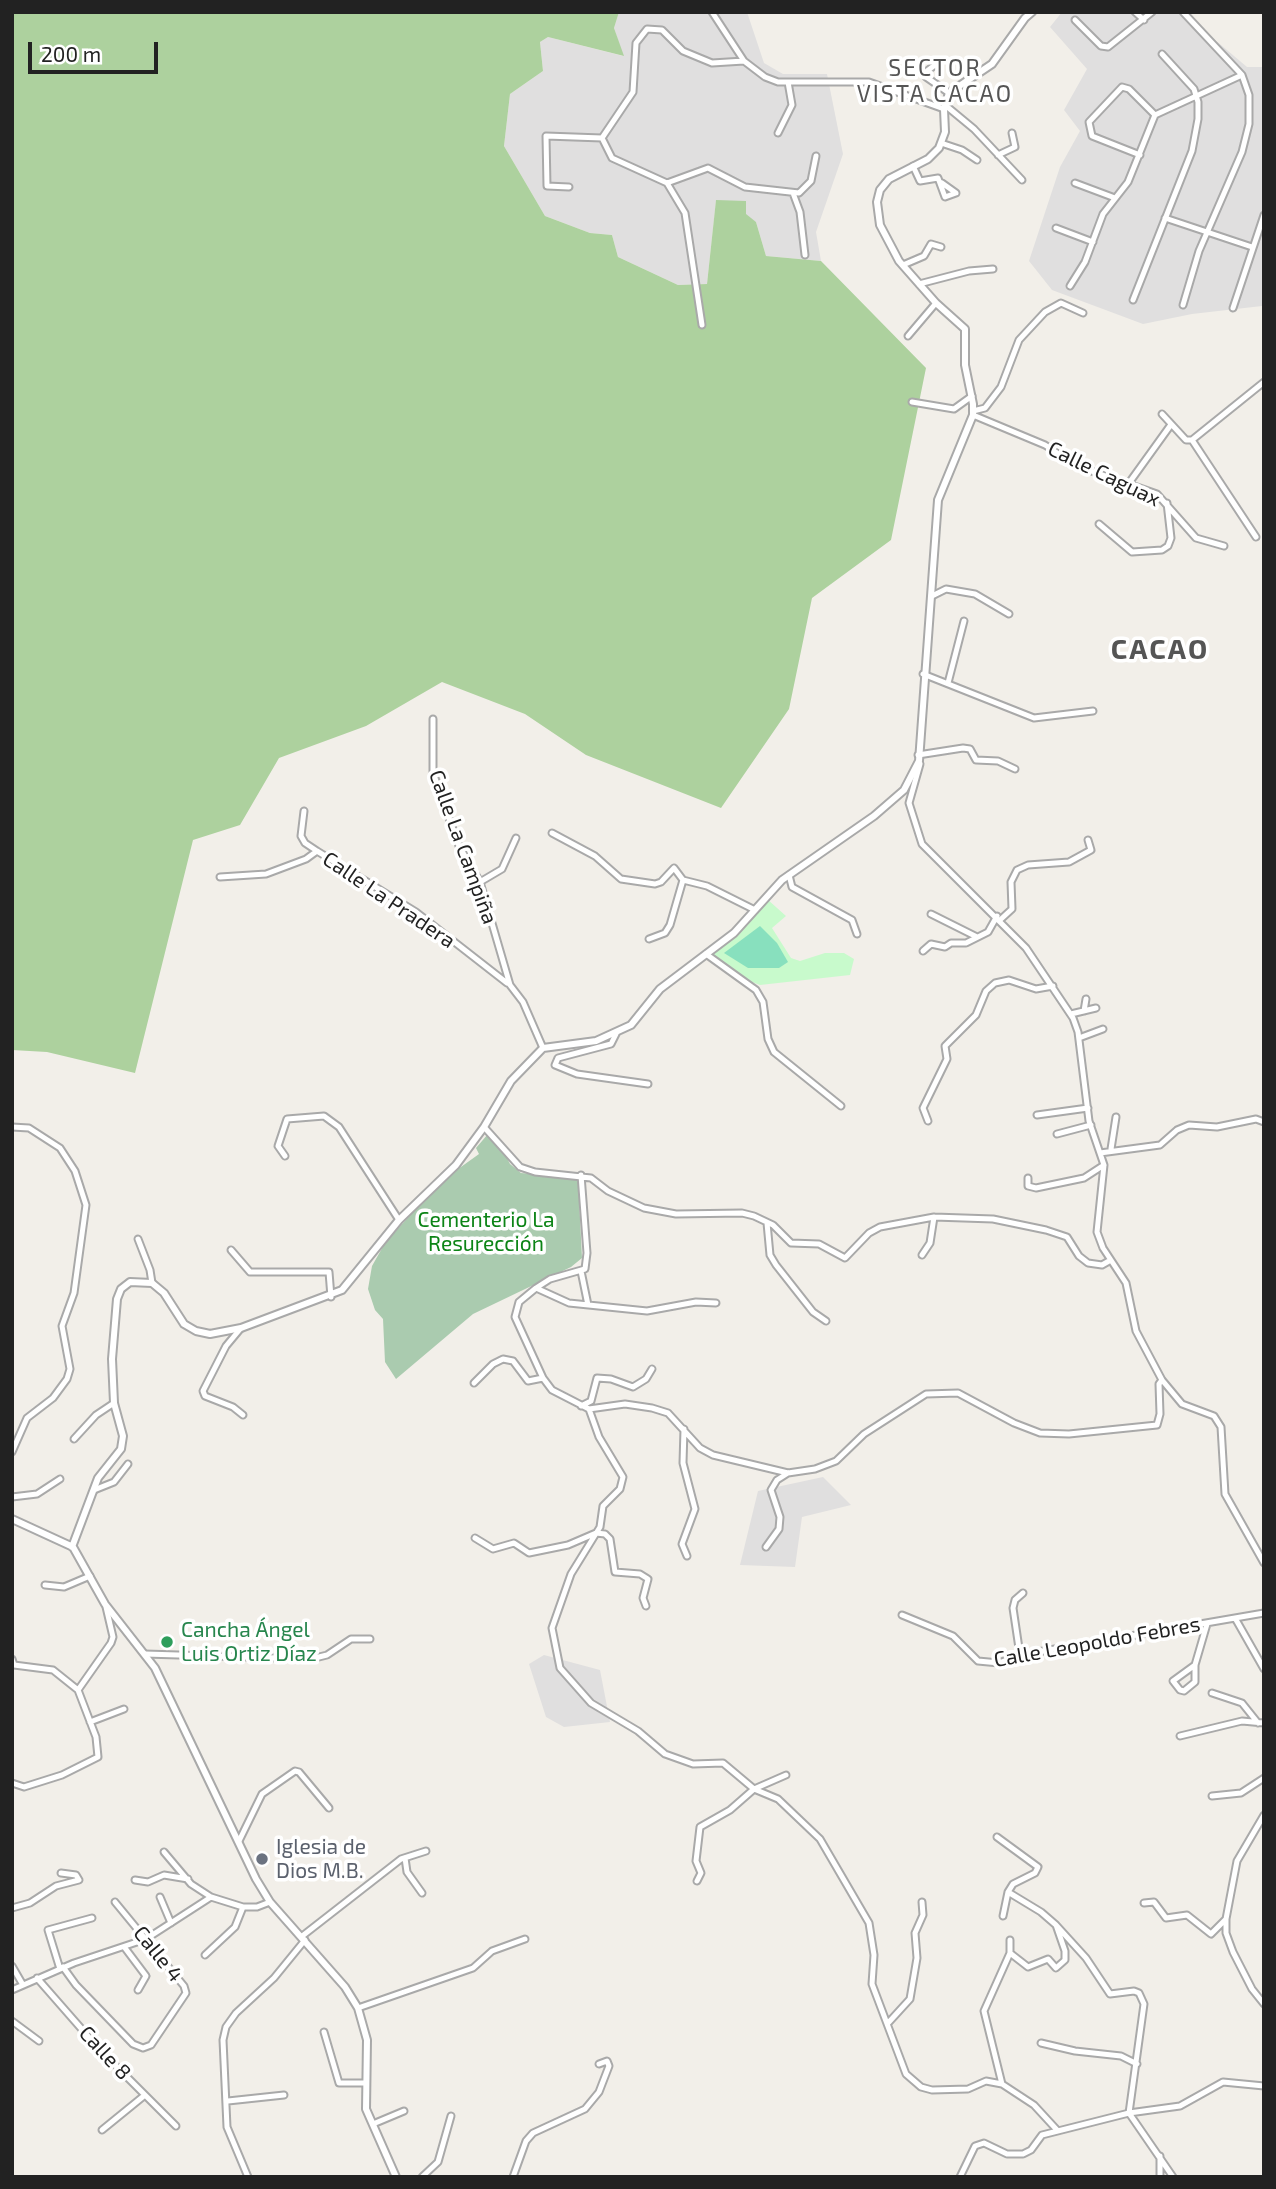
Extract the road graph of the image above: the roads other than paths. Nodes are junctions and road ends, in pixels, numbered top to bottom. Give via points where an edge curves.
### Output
1 (712, 12) edge
2 (1032, 12) edge
3 (1135, 12) edge
4 (1152, 12) edge
5 (1183, 12) edge
6 (1075, 20) dead end
7 (1144, 20) junction
8 (1162, 54) dead end
9 (744, 61) junction
10 (939, 62) dead end
11 (1242, 75) junction
12 (788, 82) junction
13 (949, 93) junction
14 (1197, 95) junction
15 (944, 107) junction
16 (1155, 115) junction
17 (778, 132) dead end
18 (1012, 133) dead end
19 (602, 138) junction
20 (941, 143) junction
21 (998, 155) junction
22 (1140, 155) junction
23 (816, 156) dead end
24 (977, 160) dead end
25 (913, 166) junction
26 (1022, 180) dead end
27 (667, 183) junction
28 (942, 183) dead end
29 (1074, 183) dead end
30 (569, 187) dead end
31 (793, 193) junction
32 (1115, 198) junction
33 (1264, 215) edge
34 (1165, 218) junction
35 (1056, 228) dead end
36 (1206, 232) junction
37 (1093, 242) junction
38 (941, 247) dead end
39 (1252, 247) junction
40 (804, 254) dead end
41 (903, 265) junction
42 (993, 270) dead end
43 (919, 284) junction
44 (1070, 286) dead end
45 (1133, 300) dead end
46 (936, 303) junction
47 (1183, 305) dead end
48 (1233, 308) dead end
49 (1083, 313) dead end
50 (702, 325) dead end
51 (908, 336) dead end
52 (1264, 382) edge
53 (972, 396) junction
54 (912, 402) dead end
55 (973, 413) junction
56 (1162, 414) dead end
57 (1170, 426) junction
58 (1192, 440) junction
59 (1129, 483) junction
60 (1167, 503) junction
61 (1098, 524) dead end
62 (1256, 537) dead end
63 (1224, 546) dead end
64 (932, 596) junction
65 (1009, 614) dead end
66 (964, 621) dead end
67 (923, 674) junction
68 (948, 683) junction
69 (1093, 711) dead end
70 (433, 719) dead end
71 (919, 761) junction
72 (1015, 769) dead end
73 (304, 811) dead end
74 (552, 834) dead end
75 (516, 838) dead end
76 (1088, 840) dead end
77 (317, 851) junction
78 (789, 875) junction
79 (220, 877) dead end
80 (683, 880) junction
81 (480, 882) junction
82 (755, 910) junction
83 (931, 914) dead end
84 (998, 918) junction
85 (857, 934) dead end
86 (977, 937) junction
87 (649, 939) dead end
88 (922, 951) dead end
89 (706, 954) junction
90 (510, 985) junction
91 (1054, 986) junction
92 (1086, 999) dead end
93 (1096, 1008) dead end
94 (1084, 1011) junction
95 (1071, 1014) junction
96 (1103, 1029) dead end
97 (616, 1034) junction
98 (1079, 1038) junction
99 (543, 1048) junction
100 (648, 1084) dead end
101 (841, 1106) dead end
102 (1088, 1108) junction
103 (1037, 1115) dead end
104 (1116, 1117) dead end
105 (928, 1121) dead end
106 (1264, 1122) edge
107 (1091, 1125) junction
108 (12, 1127) edge
109 (484, 1127) junction
110 (1056, 1134) dead end
111 (1111, 1149) junction
112 (1100, 1153) junction
113 (285, 1156) dead end
114 (1104, 1165) junction
115 (581, 1175) junction
116 (1028, 1178) dead end
117 (934, 1217) junction
118 (400, 1220) junction
119 (767, 1223) junction
120 (138, 1239) dead end
121 (231, 1250) dead end
122 (922, 1255) dead end
123 (1109, 1261) junction
124 (581, 1271) junction
125 (152, 1283) junction
126 (536, 1288) junction
127 (331, 1297) junction
128 (716, 1303) dead end
129 (588, 1306) junction
130 (826, 1321) dead end
131 (241, 1328) junction
132 (652, 1369) dead end
133 (543, 1378) junction
134 (1162, 1380) junction
135 (474, 1383) dead end
136 (114, 1402) junction
137 (580, 1405) junction
138 (589, 1409) junction
139 (243, 1415) dead end
140 (684, 1429) junction
141 (74, 1439) dead end
142 (12, 1452) edge
143 (128, 1464) dead end
144 (788, 1473) junction
145 (60, 1479) dead end
146 (94, 1490) junction
147 (12, 1497) edge
148 (12, 1519) edge
149 (596, 1533) junction
150 (475, 1538) dead end
151 (72, 1547) junction
152 (766, 1547) dead end
153 (687, 1556) dead end
154 (1264, 1563) edge
155 (90, 1576) junction
156 (45, 1585) dead end
157 (1023, 1593) dead end
158 (105, 1604) junction
159 (646, 1606) dead end
160 (1264, 1613) edge
161 (902, 1615) dead end
162 (1235, 1618) junction
163 (1207, 1624) junction
164 (370, 1639) dead end
165 (145, 1654) junction
166 (1020, 1655) junction
167 (12, 1659) edge
168 (1195, 1665) junction
169 (1264, 1669) edge
170 (78, 1690) junction
171 (1212, 1693) dead end
172 (124, 1709) dead end
173 (90, 1722) junction
174 (1261, 1723) edge
175 (1180, 1736) dead end
176 (786, 1775) dead end
177 (1264, 1778) edge
178 (12, 1783) edge
179 (754, 1789) junction
180 (1212, 1797) dead end
181 (329, 1808) dead end
182 (1264, 1815) edge
183 (997, 1837) dead end
184 (239, 1841) junction
185 (426, 1851) dead end
186 (164, 1852) dead end
187 (405, 1858) junction
188 (61, 1873) dead end
189 (188, 1879) junction
190 (135, 1880) dead end
191 (697, 1881) dead end
192 (1008, 1892) junction
193 (422, 1893) dead end
194 (160, 1897) dead end
195 (211, 1897) junction
196 (115, 1902) dead end
197 (270, 1902) junction
198 (922, 1902) dead end
199 (1144, 1903) dead end
200 (243, 1907) junction
201 (12, 1908) edge
202 (1003, 1916) dead end
203 (92, 1918) dead end
204 (1226, 1919) junction
205 (171, 1923) junction
206 (1056, 1925) junction
207 (303, 1938) junction
208 (146, 1939) junction
209 (525, 1939) dead end
210 (1010, 1940) dead end
211 (125, 1948) junction
212 (1010, 1953) junction
213 (205, 1955) dead end
214 (12, 1966) edge
215 (62, 1968) junction
216 (37, 1979) junction
217 (23, 1985) junction
218 (12, 1990) edge
219 (138, 1990) dead end
220 (1264, 2004) edge
221 (358, 2008) junction
222 (12, 2021) edge
223 (889, 2022) junction
224 (324, 2032) dead end
225 (39, 2041) dead end
226 (1041, 2043) dead end
227 (598, 2064) dead end
228 (1137, 2064) junction
229 (365, 2083) junction
230 (1002, 2084) junction
231 (1264, 2086) edge
232 (145, 2095) junction
233 (284, 2095) dead end
234 (228, 2101) junction
235 (404, 2111) dead end
236 (1129, 2113) junction
237 (451, 2116) dead end
238 (373, 2124) junction
239 (176, 2126) dead end
240 (102, 2130) dead end
241 (1057, 2130) junction
242 (1160, 2156) junction
243 (248, 2177) edge
244 (396, 2177) edge
245 (422, 2177) edge
246 (513, 2177) edge
247 (960, 2177) edge
248 (1160, 2177) edge
249 (1173, 2177) edge

1 - 9 street
2 - 13 street via 992,64
3 - 7 street
4 - 7 street
5 - 11 street
6 - 7 street via 1105,47
8 - 14 street
9 - 12 street via 765,77
9 - 19 street via 712,63 683,51 662,30 647,29 636,43 633,92
10 - 13 street via 926,77
11 - 14 street
11 - 36 street via 1249,95 1248,132
12 - 15 street via 869,82
12 - 17 street via 792,105
13 - 15 street
14 - 16 street
14 - 34 street via 1192,151
15 - 20 street
15 - 21 street
16 - 22 street
16 - 22 street via 1122,87 1089,121 1092,136
18 - 21 street via 1015,147
19 - 27 street via 612,158
19 - 30 street via 546,136 547,186
20 - 24 street
20 - 25 street via 928,159
21 - 26 street
22 - 32 street
23 - 31 street via 811,181
25 - 28 street via 920,181 938,178
25 - 41 street via 889,179 877,202 887,242
27 - 31 street via 708,167 745,187
27 - 50 street via 685,213
29 - 32 street
31 - 40 street via 800,212
32 - 37 street via 1103,214
33 - 39 street
34 - 36 street
34 - 45 street
35 - 37 street
36 - 39 street
36 - 47 street
37 - 44 street
38 - 41 street via 931,244 923,256
39 - 48 street
41 - 43 street
42 - 43 street
43 - 46 street
46 - 51 street
46 - 53 street via 965,329 965,365
49 - 55 street via 1060,303 1045,312 1019,340 1001,387 985,408
52 - 58 street
53 - 54 street via 954,409
53 - 55 street
55 - 59 street, Calle Caguax via 1045,444 1077,466
55 - 64 street via 938,500
56 - 57 street
57 - 58 street
57 - 59 street
58 - 62 street
59 - 60 street, Calle Caguax
60 - 61 street via 1171,538 1162,550 1132,552
60 - 63 street, Calle Caguax via 1196,538
64 - 65 street via 946,590 975,594
64 - 67 street
66 - 68 street
67 - 68 street
67 - 71 street
68 - 69 street via 1034,718
70 - 81 street, Calle La Campiña via 433,772 459,846
71 - 72 street via 963,748 976,760 998,761
71 - 78 street via 897,798
71 - 84 street via 909,803 922,844
73 - 77 street via 302,836
74 - 80 street via 595,856 621,879 655,884 674,868
75 - 81 street via 502,869
76 - 84 street via 1091,850 1069,862 1017,870 1011,882 1012,909
77 - 79 street, Calle La Pradera via 266,874
77 - 90 street, Calle La Pradera via 416,912
78 - 82 street
78 - 85 street via 792,887 852,920
80 - 82 street via 708,886
80 - 87 street via 670,925 665,933
81 - 90 street, Calle La Campiña
82 - 89 street
83 - 86 street
84 - 86 street via 988,932
84 - 91 street
86 - 88 street via 945,947 931,944
89 - 97 street via 660,989 631,1025
89 - 101 street via 756,990 774,1052
90 - 99 street, Calle La Campiña via 523,1002
91 - 95 street
91 - 105 street via 1036,989 1009,980 995,983 986,992 976,1015 945,1046 947,1059 923,1108
92 - 94 street
93 - 94 street
94 - 95 street
95 - 98 street
96 - 98 street
97 - 99 street
97 - 100 street via 611,1044 558,1058 555,1065 577,1074
98 - 102 street
99 - 109 street via 511,1082
102 - 103 street
102 - 107 street
104 - 111 street
106 - 111 street via 1189,1125 1160,1145
107 - 110 street
107 - 112 street
108 - 142 street via 29,1128 60,1148 75,1171 86,1205 74,1293 62,1326 70,1369 67,1380 27,1418
109 - 115 street via 520,1167
109 - 118 street via 456,1165
111 - 112 street
112 - 114 street
113 - 118 street via 278,1146 288,1119 324,1116 339,1127
114 - 116 street via 1084,1178 1036,1188 1028,1186
114 - 123 street via 1097,1232
115 - 119 street via 644,1208 676,1214 742,1213
115 - 124 street via 587,1254
117 - 119 street via 880,1227 845,1258 819,1244 791,1243
117 - 122 street via 930,1243
117 - 123 street via 993,1220 1046,1230 1067,1237 1088,1263
118 - 127 street via 353,1279
119 - 130 street via 770,1255 776,1265 813,1312
120 - 125 street
121 - 127 street via 250,1272 329,1272
123 - 134 street via 1126,1283 1136,1331
124 - 126 street
124 - 129 street
125 - 131 street via 184,1324 196,1331 210,1334
125 - 136 street via 131,1282 117,1299
126 - 129 street
126 - 133 street via 519,1302 515,1317
127 - 131 street
128 - 129 street via 647,1311
131 - 139 street via 226,1346 203,1391
132 - 137 street via 633,1387 597,1378 592,1401
133 - 135 street via 528,1381 513,1361 503,1359
133 - 137 street via 552,1390
134 - 144 street via 1157,1425 1069,1434 1040,1433 958,1393 926,1394 864,1434 836,1461
134 - 154 street via 1182,1404 1214,1416 1221,1427 1224,1494
136 - 141 street
136 - 146 street via 123,1436 121,1449
137 - 138 street
138 - 140 street via 625,1404 652,1408 668,1413
138 - 149 street via 624,1477 620,1489 603,1506
140 - 144 street via 713,1455
140 - 153 street via 683,1463 695,1509 682,1544
143 - 146 street via 114,1482
144 - 152 street via 771,1490 779,1529
145 - 147 street via 37,1494
146 - 151 street
148 - 151 street
149 - 150 street via 568,1545 528,1553 514,1543 493,1549
149 - 159 street via 610,1539 615,1572 648,1579 643,1598
149 - 179 street via 571,1574 552,1628 560,1668 591,1703 638,1731 665,1754 693,1764 723,1763
151 - 155 street
155 - 156 street via 76,1584
155 - 158 street
157 - 166 street via 1013,1608
158 - 165 street
158 - 170 street via 113,1637
160 - 162 street, Calle Leopoldo Febres
161 - 166 street, Calle Leopoldo Febres via 953,1636 978,1661 999,1663
162 - 163 street, Calle Leopoldo Febres
162 - 169 street
163 - 166 street, Calle Leopoldo Febres
163 - 168 street
164 - 165 street via 351,1639 327,1655 311,1658
165 - 184 street
167 - 170 street via 14,1665 53,1670
168 - 168 street via 1173,1681 1181,1690 1195,1682
170 - 173 street
171 - 174 street via 1242,1703
172 - 173 street
173 - 178 street via 98,1757 93,1762 24,1787
174 - 175 street via 1242,1721
176 - 179 street
177 - 180 street via 1241,1793
179 - 191 street via 700,1827 696,1861 701,1873
179 - 223 street via 778,1799 829,1852 869,1923 872,1984
181 - 184 street via 295,1771 262,1794
182 - 204 street via 1237,1861
183 - 192 street via 1038,1867
184 - 197 street
185 - 187 street
186 - 189 street
187 - 193 street via 407,1872
187 - 207 street
188 - 201 street via 76,1875 79,1880
189 - 190 street via 164,1875 148,1882
189 - 195 street
192 - 202 street
192 - 206 street
194 - 205 street
195 - 200 street
195 - 205 street
196 - 208 street, Calle 4
197 - 200 street
197 - 207 street
198 - 223 street via 910,1999
199 - 204 street via 1154,1902 1166,1918 1187,1915 1210,1934
200 - 213 street via 235,1927
203 - 215 street via 48,1930
204 - 220 street via 1233,1952
205 - 208 street
206 - 212 street via 1066,1951 1060,1967 1048,1959 1028,1967
206 - 228 street via 1110,1994 1139,1993 1144,2004
207 - 221 street
207 - 234 street via 274,1978 226,2027
208 - 211 street
208 - 215 street, Calle 4 via 186,1993 151,2045 143,2048 133,2044
209 - 221 street via 492,1951 473,1968
210 - 212 street
211 - 215 street
211 - 219 street via 146,1976
212 - 230 street via 984,2011
214 - 217 street
215 - 216 street
216 - 217 street
216 - 232 street, Calle 8
217 - 218 street
221 - 229 street via 367,2040
222 - 225 street
223 - 230 street via 906,2074 921,2087 955,2090 986,2081
224 - 229 street via 339,2083
226 - 228 street via 1074,2052 1121,2056
227 - 246 street via 607,2061 609,2066 599,2092 585,2109 534,2133 526,2141
228 - 236 street
229 - 238 street via 366,2109
230 - 241 street via 1034,2105
231 - 236 street via 1223,2082 1180,2106
232 - 239 street, Calle 8
232 - 240 street
233 - 234 street
234 - 243 street via 227,2127
235 - 238 street
236 - 241 street
236 - 242 street
237 - 245 street via 438,2162
238 - 244 street
241 - 247 street via 1042,2135 1023,2154 1007,2154 984,2143 975,2146
242 - 248 street
242 - 249 street

